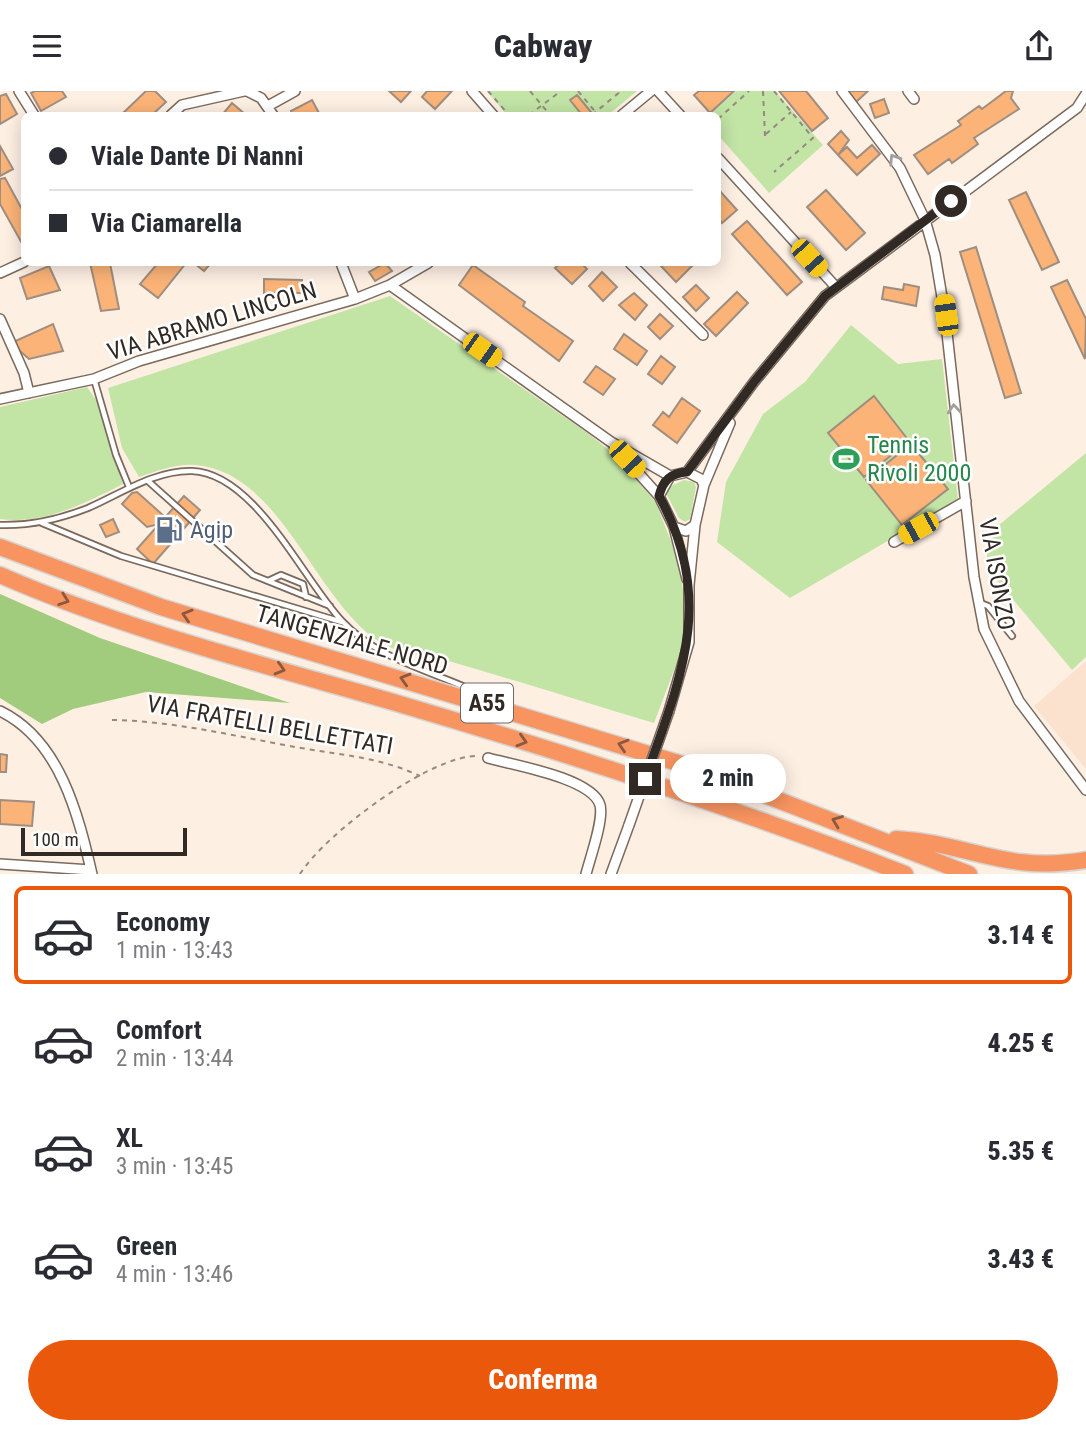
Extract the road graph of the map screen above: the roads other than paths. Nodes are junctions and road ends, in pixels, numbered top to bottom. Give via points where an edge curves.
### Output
1 (19, 91) edge
2 (246, 91) edge
3 (295, 91) edge
4 (472, 91) edge
5 (651, 91) edge
6 (658, 91) edge
7 (842, 91) edge
8 (1086, 94) edge
9 (268, 106) junction
10 (1082, 107) edge
11 (31, 112) edge
12 (174, 112) edge
13 (271, 112) edge
14 (490, 112) edge
15 (626, 112) edge
16 (677, 112) edge
17 (721, 161) edge
18 (925, 220) junction
19 (21, 263) edge
20 (342, 266) edge
21 (423, 266) edge
22 (633, 266) edge
23 (3, 271) edge
24 (390, 285) junction
25 (835, 286) junction
26 (355, 299) junction
27 (0, 319) edge
28 (703, 335) dead end
29 (93, 379) junction
30 (29, 393) junction
31 (0, 399) edge
32 (734, 412) junction
33 (611, 442) junction
34 (687, 472) junction
35 (670, 477) junction
36 (148, 481) junction
37 (704, 485) junction
38 (130, 487) junction
39 (659, 496) junction
40 (966, 501) junction
41 (42, 523) junction
42 (0, 525) edge
43 (695, 525) junction
44 (674, 527) junction
45 (894, 542) dead end
46 (0, 547) edge
47 (0, 575) edge
48 (267, 581) junction
49 (689, 585) junction
50 (306, 597) junction
51 (978, 601) junction
52 (331, 607) junction
53 (343, 622) junction
54 (1012, 635) dead end
55 (0, 711) edge
56 (514, 711) junction
57 (488, 758) road end
58 (1086, 790) edge
59 (882, 838) junction
60 (1086, 860) edge
61 (0, 864) edge
62 (91, 872) edge
63 (586, 874) edge
64 (611, 874) edge
65 (905, 874) edge
66 (969, 874) edge

1 - 11 street
2 - 9 street
2 - 12 street via 182,105
3 - 9 street
4 - 14 street
5 - 15 street
6 - 16 street
18 -> 7 street, VIA ISONZO via 900,168
8 - 10 street
9 - 13 street
10 - 18 street
17 - 25 street
18 - 25 street
40 -> 18 street, VIA ISONZO via 942,286
19 - 23 street
20 - 26 street
21 - 24 street, VIA ABRAMO LINCOLN
22 - 28 street
24 - 26 street, VIA ABRAMO LINCOLN
24 - 33 street
25 - 32 street via 776,353
26 - 29 street, VIA ABRAMO LINCOLN via 139,361
27 - 30 street
29 - 30 street, VIA ABRAMO LINCOLN
29 - 38 lane
30 - 31 street, VIA ABRAMO LINCOLN
32 - 34 street
32 - 37 street
33 - 35 street
33 - 39 street
34 - 35 street
34 - 37 street
35 - 39 street
36 - 38 lane
36 - 48 lane via 253,575
36 - 52 lane via 191,471 215,476 233,488 303,565
37 - 43 street
38 - 41 lane
39 - 44 street
40 - 45 street, VIA ISONZO
40 - 51 street, VIA ISONZO
41 - 42 lane
41 - 53 lane via 121,557
43 - 44 street via 686,531
43 - 49 street
44 - 49 street
56 -> 46 highway, TANGENZIALE NORD / A55 via 161,607
47 -> 65 highway, TANGENZIALE NORD / A55 via 181,640 691,795
48 - 50 lane
48 - 50 lane via 281,575 303,584
49 - 64 street, bridge via 689,642
50 - 52 lane
51 - 54 lane via 988,606
51 - 58 street, VIA ISONZO via 993,653 1019,701
52 - 53 lane
53 - 56 lane via 397,659 458,681
55 - 62 street via 28,730 52,760 72,801
59 -> 56 highway, TANGENZIALE NORD / A55 via 698,769
57 - 63 street via 576,783 597,799 600,813
59 - 60 highway via 921,840 1009,871 1054,870
59 - 66 highway, TANGENZIALE NORD / A55
61 - 62 street

